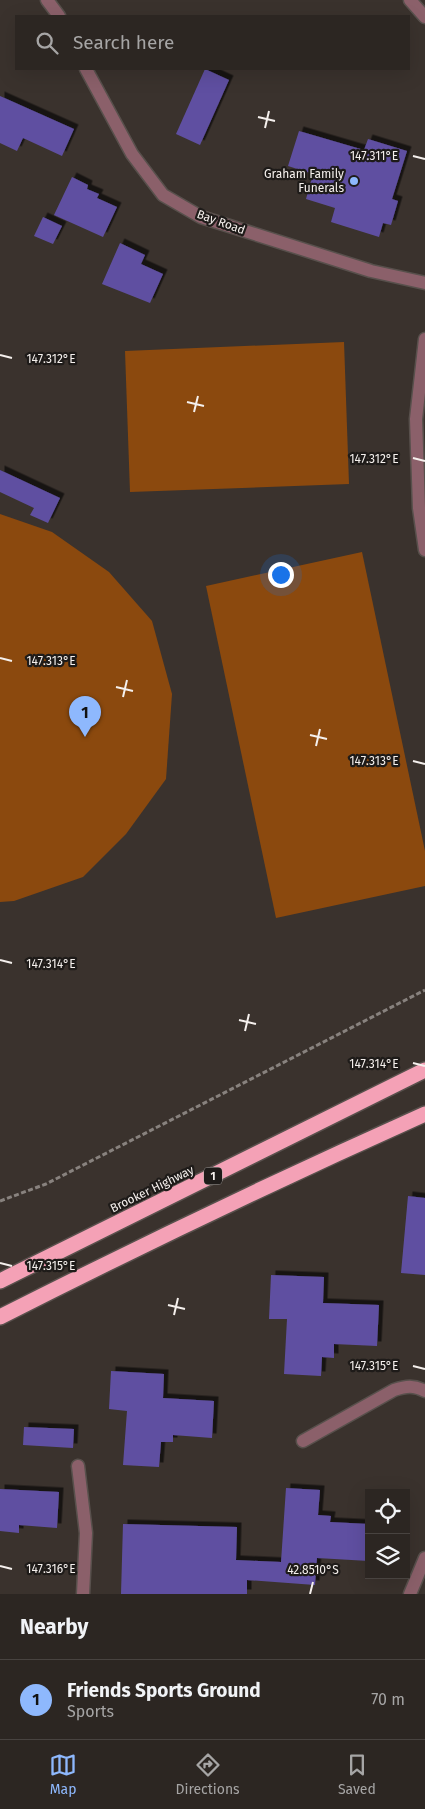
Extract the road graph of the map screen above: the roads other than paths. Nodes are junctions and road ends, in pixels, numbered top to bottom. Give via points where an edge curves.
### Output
1 (47, 0) edge
2 (410, 0) edge
3 (57, 15) edge
4 (425, 18) edge
5 (87, 70) edge
6 (425, 283) edge
7 (425, 339) edge
8 (425, 550) edge
9 (425, 1070) edge
10 (425, 1114) edge
11 (0, 1281) edge
12 (0, 1316) edge
13 (425, 1391) edge
14 (303, 1441) dead end
15 (78, 1466) dead end
16 (425, 1558) edge
17 (83, 1594) edge
18 (410, 1594) edge

1 - 3 street
2 - 4 street
5 - 6 street, Bay Road via 132,154 163,195 201,217 371,271
7 - 8 street via 416,419 419,508
9 - 11 highway, Brooker Highway / 1
10 - 12 highway
13 - 14 street via 406,1386 394,1390
15 - 17 street via 86,1533
16 - 18 street

